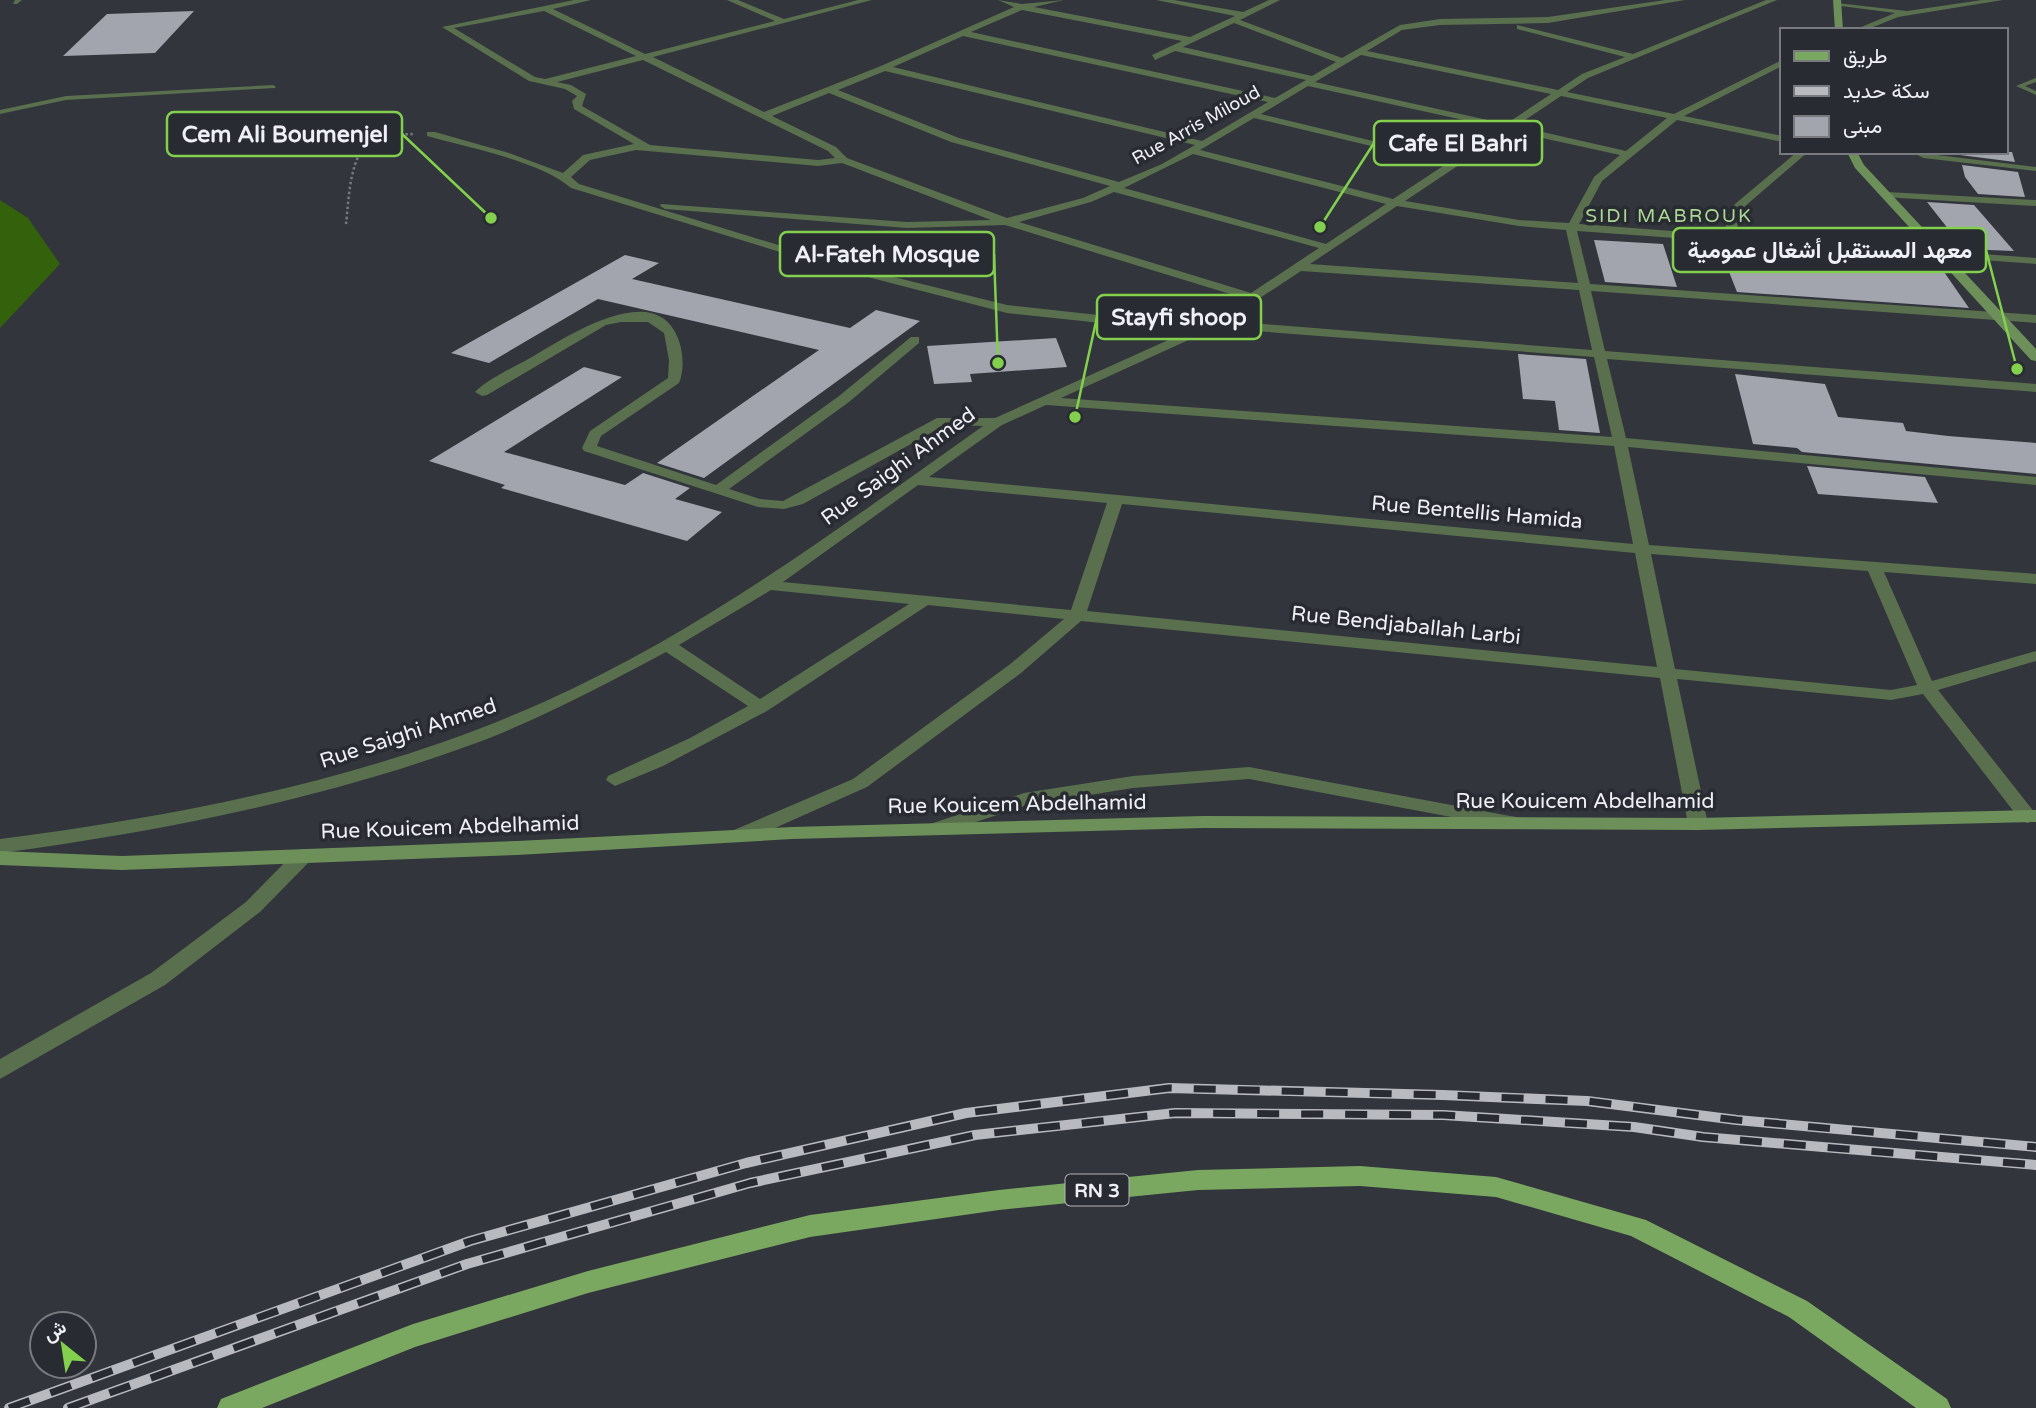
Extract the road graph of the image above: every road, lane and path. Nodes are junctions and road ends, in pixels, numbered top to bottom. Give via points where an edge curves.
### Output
1 (587, 0) edge
2 (731, 0) edge
3 (868, 0) edge
4 (1002, 0) edge
5 (1060, 0) edge
6 (1160, 0) edge
7 (1276, 0) edge
8 (1681, 0) edge
9 (1773, 0) edge
10 (1999, 0) edge
11 (1837, 3) edge
12 (1021, 7) junction
13 (545, 8) junction
14 (1913, 12) junction
15 (1244, 15) junction
16 (1233, 20) junction
17 (785, 22) junction
18 (1502, 22) junction
19 (1839, 28) edge
20 (1864, 28) edge
21 (962, 33) junction
22 (1192, 40) junction
23 (1175, 48) junction
24 (1360, 52) junction
25 (1632, 56) junction
26 (1156, 57) dead end
27 (643, 58) junction
28 (1343, 62) junction
29 (1780, 64) edge
30 (884, 68) junction
31 (2036, 80) edge
32 (1311, 81) junction
33 (545, 82) junction
34 (274, 87) dead end
35 (830, 90) junction
36 (1559, 93) junction
37 (2036, 93) edge
38 (1276, 101) junction
39 (0, 112) edge
40 (1253, 115) junction
41 (763, 116) junction
42 (1676, 117) junction
43 (1507, 126) junction
44 (431, 134) joint
45 (1780, 139) edge
46 (1204, 144) junction
47 (649, 148) junction
48 (1192, 151) junction
49 (1628, 154) junction
50 (1801, 154) edge
51 (1853, 154) edge
52 (1919, 154) edge
53 (843, 160) junction
54 (1453, 163) junction
55 (2036, 169) edge
56 (565, 177) junction
57 (1118, 187) junction
58 (1886, 195) junction
59 (1393, 202) junction
60 (630, 204) junction
61 (2036, 204) edge
62 (1006, 222) junction
63 (346, 224) dead end
64 (1572, 229) junction
65 (1731, 240) junction
66 (1326, 247) junction
67 (1942, 255) junction
68 (2036, 261) edge
69 (1296, 267) junction
70 (1586, 287) junction
71 (1252, 297) junction
72 (1999, 316) junction
73 (2036, 319) edge
74 (1207, 326) junction
75 (915, 340) dead end
76 (1599, 354) junction
77 (2036, 357) edge
78 (2036, 388) edge
79 (482, 392) dead end
80 (1043, 401) junction
81 (997, 422) junction
82 (1620, 442) junction
83 (914, 480) junction
84 (2036, 481) edge
85 (718, 490) junction
86 (1116, 499) junction
87 (1642, 549) junction
88 (1874, 567) junction
89 (2036, 579) edge
90 (768, 585) junction
91 (925, 600) junction
92 (1077, 616) junction
93 (667, 645) junction
94 (2036, 656) edge
95 (1667, 674) junction
96 (1927, 688) junction
97 (761, 706) junction
98 (615, 780) dead end
99 (2032, 816) edge
100 (1524, 824) junction
101 (1698, 824) junction
102 (937, 829) junction
103 (741, 835) junction
104 (0, 846) edge
105 (303, 856) junction
106 (0, 858) edge
107 (0, 1070) edge
108 (230, 1408) edge
109 (1938, 1408) edge

1 - 13 street
2 - 17 street
3 - 17 street
4 - 12 street
5 - 12 street
6 - 15 street
7 - 15 street
8 - 18 street, Rue Arris Miloud via 1610,13
9 - 25 street, Rue Saighi Ahmed
10 - 14 street
11 - 14 street
11 - 19 street
12 - 21 street
12 - 22 street
13 - 27 street
13 - 33 street via 446,27 532,79
14 - 20 street
15 - 16 street
16 - 22 street
16 - 28 street
17 - 27 street
18 - 24 street, Rue Arris Miloud via 1419,23
18 - 25 street
21 - 30 street
21 - 38 street
22 - 23 street
23 - 26 street
23 - 32 street
24 - 28 street, Rue Arris Miloud
24 - 36 street
25 - 36 street, Rue Saighi Ahmed
27 - 33 street
27 - 41 street
28 - 32 street, Rue Arris Miloud
29 - 42 street
30 - 35 street
30 - 46 street
31 - 37 lane via 2019,86
32 - 38 street, Rue Arris Miloud
32 - 43 street
33 - 47 street via 583,96 577,107
34 - 39 lane via 66,97
35 - 41 street
35 - 57 street via 955,140
36 - 42 street
36 - 43 street, Rue Saighi Ahmed
38 - 40 street, Rue Arris Miloud
40 - 46 street, Rue Arris Miloud
40 - 54 street
41 - 53 street via 832,149
42 - 45 street
42 - 49 street
43 - 49 street
43 - 54 street, Rue Saighi Ahmed
44 - 56 street
44 - 63 path via 373,139 362,149
46 - 48 street, Rue Arris Miloud
47 - 53 street via 818,163
47 - 56 street via 600,153 575,164
48 - 57 street, Rue Arris Miloud
48 - 59 street
49 - 64 street via 1598,179
50 - 65 street via 1740,206 1732,218
51 - 58 street
52 - 55 lane
53 - 62 street
54 - 59 street, Rue Saighi Ahmed
56 - 60 street via 586,191
57 - 62 street, Rue Arris Miloud
57 - 66 street
58 - 61 street
58 - 67 street
59 - 64 street
59 - 66 street, Rue Saighi Ahmed
60 - 62 street, Rue Arris Miloud via 907,225
60 - 74 street via 833,265 1007,309
62 - 71 street
64 - 65 street
64 - 70 street
65 - 67 street
66 - 69 street, Rue Saighi Ahmed
67 - 68 street
67 - 72 street
69 - 70 street
69 - 71 street, Rue Saighi Ahmed
70 - 72 street
70 - 76 street
71 - 74 street, Rue Saighi Ahmed
72 - 73 street
72 - 77 street
74 - 76 street
74 - 80 street, Rue Saighi Ahmed
75 - 85 street via 844,399
76 - 78 street
76 - 82 street
79 - 85 street via 603,321 632,316 664,324 677,345 674,380 595,434 590,448
80 - 81 street, Rue Saighi Ahmed
80 - 82 street
81 - 83 street, Rue Saighi Ahmed
81 - 85 street via 942,421 784,505 758,503
82 - 84 street
82 - 87 street
83 - 86 street, Rue Bentellis Hamida
83 - 90 street, Rue Saighi Ahmed
86 - 87 street, Rue Bentellis Hamida
86 - 92 street
87 - 88 street, Rue Bentellis Hamida
87 - 95 street
88 - 89 street, Rue Bentellis Hamida
88 - 96 street
90 - 91 street, Rue Bendjaballah Larbi
90 - 93 street, Rue Saighi Ahmed
91 - 92 street, Rue Bendjaballah Larbi
91 - 97 street
92 - 95 street, Rue Bendjaballah Larbi
92 - 103 street via 1015,669 860,783
93 - 97 street
93 - 104 street, Rue Saighi Ahmed via 554,704 459,743 374,770 210,812
94 - 96 street, Rue Bendjaballah Larbi
95 - 96 street, Rue Bendjaballah Larbi via 1891,695
95 - 101 street
96 - 99 street
97 - 98 street via 671,757
99 - 101 street, Rue Kouicem Abdelhamid
100 - 101 street, Rue Kouicem Abdelhamid
100 - 102 street, Rue Kouicem Abdelhamid via 1203,822
100 - 102 street via 1249,773 1133,782 1024,799
102 - 103 street, Rue Kouicem Abdelhamid
103 - 105 street, Rue Kouicem Abdelhamid
105 - 106 street, Rue Kouicem Abdelhamid via 122,863
105 - 107 street via 253,906 158,979
108 - 109 main road, RN 3 via 412,1336 589,1282 810,1226 999,1200 1198,1180 1360,1176 1496,1187 1636,1227 1798,1308

